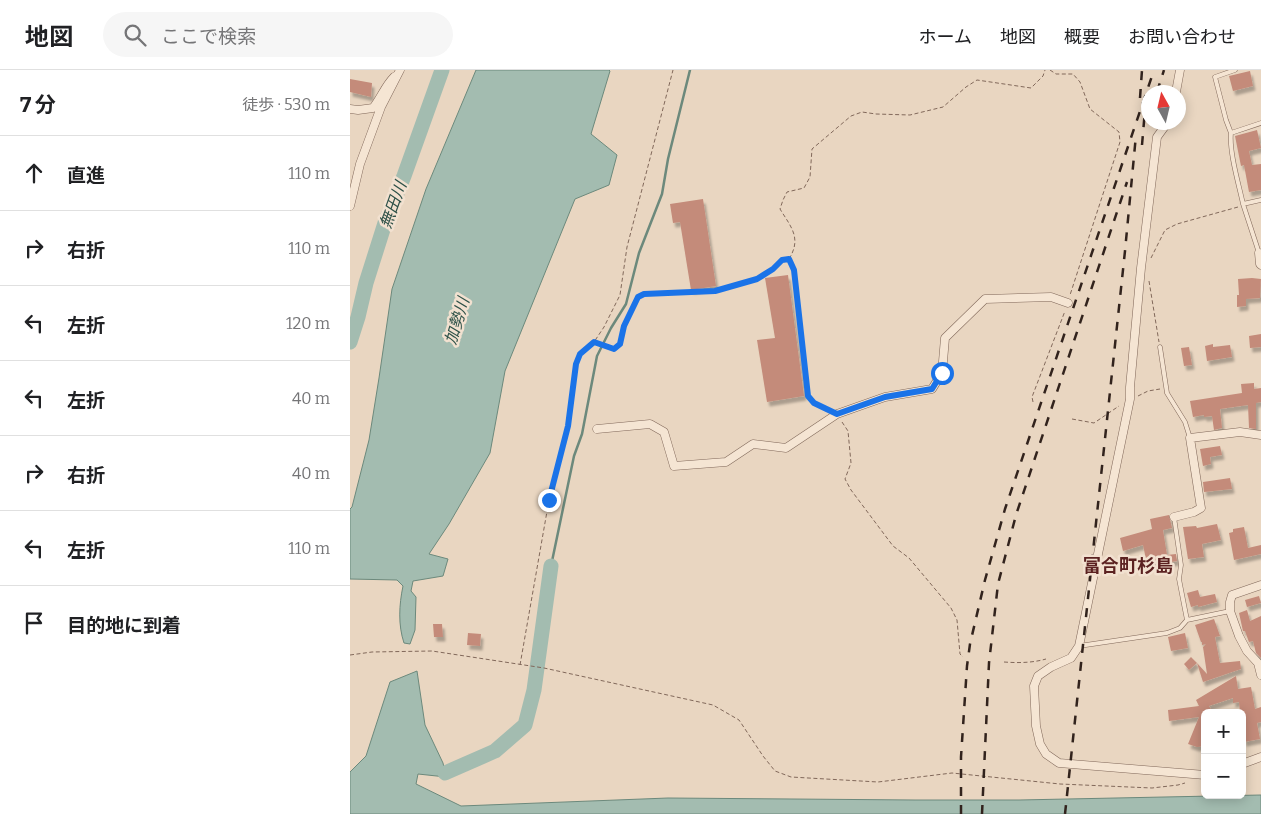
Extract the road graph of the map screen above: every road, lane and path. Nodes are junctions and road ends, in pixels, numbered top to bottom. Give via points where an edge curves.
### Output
1 (673, 70) edge
2 (1045, 70) edge
3 (1050, 70) edge
4 (1180, 70) edge
5 (1235, 70) edge
6 (400, 71) edge
7 (1177, 85) edge
8 (350, 109) edge
9 (1261, 123) edge
10 (1162, 130) edge
11 (1231, 133) junction
12 (1261, 200) edge
13 (1243, 204) junction
14 (350, 206) edge
15 (1259, 253) joint
16 (789, 259) junction
17 (1149, 263) dead end
18 (1261, 264) edge
19 (1148, 274) dead end
20 (1068, 303) junction
21 (594, 342) junction
22 (1160, 347) joint
23 (1166, 388) junction
24 (1130, 399) junction
25 (1033, 402) dead end
26 (837, 414) junction
27 (1072, 419) dead end
28 (597, 430) dead end
29 (1261, 435) edge
30 (1190, 438) junction
31 (1174, 517) joint
32 (1261, 586) edge
33 (1230, 611) junction
34 (1187, 620) junction
35 (1079, 646) junction
36 (350, 655) edge
37 (963, 657) dead end
38 (1050, 658) dead end
39 (1004, 662) dead end
40 (520, 665) junction
41 (1261, 675) edge
42 (1261, 757) edge
43 (1246, 763) edge
44 (1201, 775) edge
45 (1187, 782) dead end

1 - 21 path via 627,247 620,295
2 - 16 path via 1031,88 977,80 943,107 910,115 862,112 851,116 812,149 810,177 804,188 787,192 783,200 780,209 796,236 794,252
3 - 20 path via 1056,74 1074,74 1090,109 1120,132 1120,142
4 - 7 street
5 - 11 lane via 1215,77
6 - 8 street via 386,85 373,108
6 - 14 street via 381,107 360,164
9 - 11 lane
10 - 24 street via 1157,136 1141,268
11 - 13 lane
12 - 13 lane
13 - 15 lane
13 - 17 path via 1165,230
15 - 18 street
16 - 21 path via 782,260 757,279 715,291 644,294 638,297 624,326 620,344 614,349
16 - 26 path via 794,270 808,396 814,403
19 - 22 path
20 - 25 path via 1032,397
20 - 26 street via 1051,297 985,299 945,338 942,373 932,389 885,397
21 - 40 path via 580,354 576,364 568,426 549,500
22 - 23 lane
23 - 24 path
23 - 30 lane
24 - 27 path via 1094,423
24 - 35 street
26 - 28 street via 786,448 753,444 726,462 674,466 664,432 650,424
26 - 37 path via 848,431 851,463 845,478 851,490 893,546 909,558 951,608 957,620
29 - 30 street via 1240,432
30 - 31 street via 1201,508
31 - 34 lane via 1181,565 1179,579
32 - 33 street via 1232,595
33 - 34 lane
33 - 41 street via 1238,636 1258,663
34 - 35 lane via 1180,628 1167,633
35 - 44 street via 1071,658 1038,676 1034,686 1036,726 1046,754 1059,763
36 - 40 path via 432,651
38 - 39 path via 1035,662
40 - 45 path via 713,705 739,720 775,771 791,777 878,782 952,773 1060,784 1152,788
42 - 43 street

